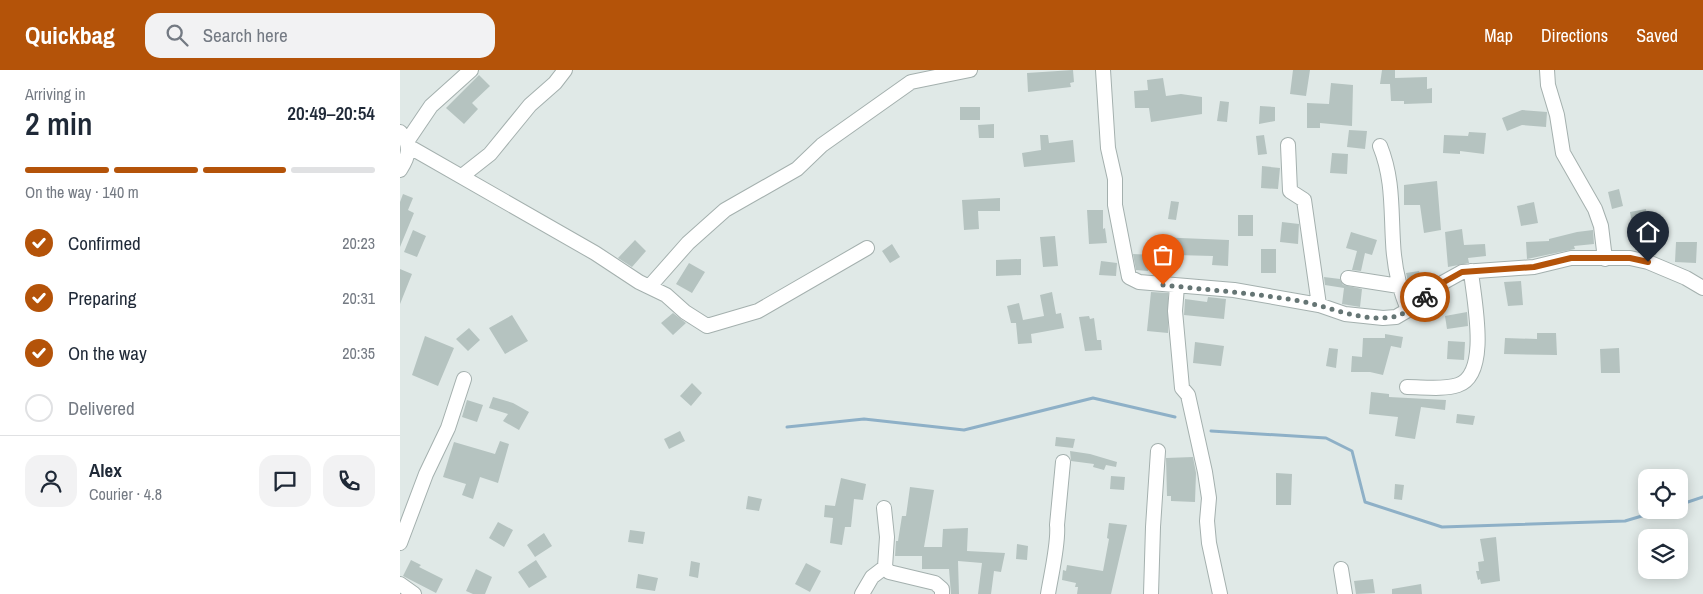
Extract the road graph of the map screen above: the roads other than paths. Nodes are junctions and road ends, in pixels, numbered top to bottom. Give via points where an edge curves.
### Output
1 (470, 70) edge
2 (565, 70) edge
3 (970, 70) edge
4 (1103, 70) edge
5 (1547, 70) edge
6 (405, 139) edge
7 (1288, 145) dead end
8 (1380, 146) dead end
9 (400, 170) edge
10 (462, 176) junction
11 (867, 248) dead end
12 (1606, 259) junction
13 (1471, 271) junction
14 (1348, 278) dead end
15 (650, 286) junction
16 (1177, 286) junction
17 (1399, 286) junction
18 (1703, 288) edge
19 (1319, 305) junction
20 (1408, 310) junction
21 (464, 379) dead end
22 (1407, 387) dead end
23 (1158, 451) dead end
24 (1063, 462) dead end
25 (884, 508) dead end
26 (400, 543) edge
27 (885, 567) junction
28 (1341, 569) dead end
29 (400, 584) edge
30 (414, 594) edge
31 (862, 594) edge
32 (942, 594) edge
33 (1048, 594) edge
34 (1151, 594) edge
35 (1220, 594) edge
36 (1345, 594) edge

1 - 6 street via 431,106
2 - 10 street via 530,105 490,154
3 - 15 street via 911,82 822,145 797,169 726,210 688,243
4 - 16 street via 1115,205 1130,277 1139,282
5 - 12 street via 1563,153 1595,209
6 - 9 street via 406,161
6 - 10 street
7 - 19 street via 1290,190 1304,200
8 - 17 street via 1391,181 1393,244
10 - 15 street
11 - 15 street via 758,311 707,326
12 - 13 street via 1571,258 1534,267
12 - 18 street via 1630,258 1648,262
13 - 20 street via 1444,282
13 - 22 street via 1478,326 1477,349 1468,378 1459,385
14 - 17 street
16 - 19 street via 1234,290
16 - 35 street via 1175,311 1182,388 1188,396 1205,472 1209,498 1209,543
17 - 20 street
19 - 20 street via 1345,314 1383,318 1396,317
21 - 26 street via 448,428 426,474
23 - 34 street
24 - 33 street via 1058,535
25 - 27 street via 887,537
27 - 31 street via 872,577
27 - 32 street via 889,572 936,583
28 - 36 street
29 - 30 street

